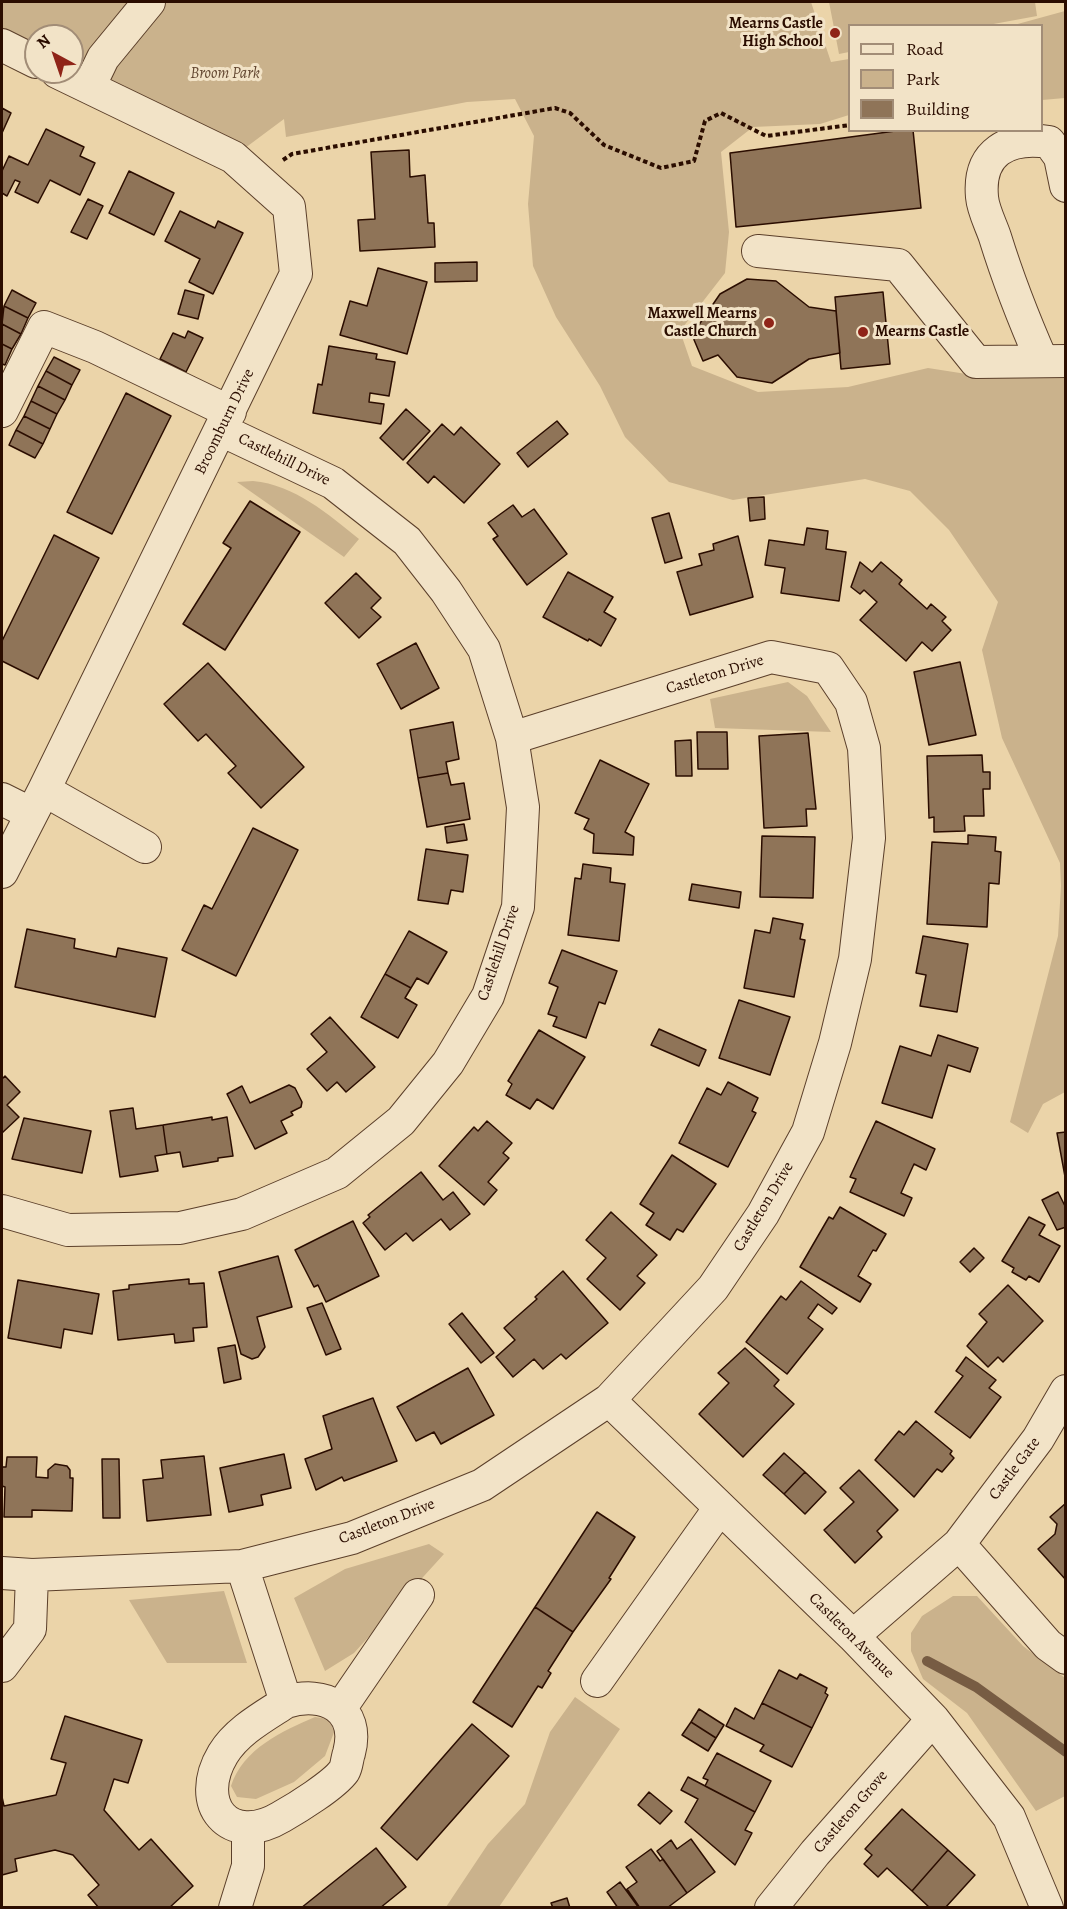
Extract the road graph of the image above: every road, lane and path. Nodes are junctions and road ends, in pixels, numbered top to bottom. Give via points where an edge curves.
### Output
1 (148, 2) edge
2 (2, 45) edge
3 (24, 56) edge
4 (83, 84) edge
5 (89, 87) junction
6 (848, 125) edge
7 (258, 178) junction
8 (1065, 186) edge
9 (758, 251) dead end
10 (1054, 361) edge
11 (2, 411) edge
12 (226, 421) junction
13 (512, 738) junction
14 (2, 799) edge
15 (37, 801) junction
16 (145, 847) dead end
17 (2, 872) edge
18 (2, 1211) edge
19 (1065, 1391) edge
20 (609, 1400) junction
21 (719, 1509) junction
22 (959, 1544) junction
23 (243, 1566) junction
24 (16, 1574) edge
25 (418, 1595) dead end
26 (853, 1636) junction
27 (1065, 1658) edge
28 (2, 1666) edge
29 (597, 1682) dead end
30 (286, 1702) junction
31 (340, 1709) junction
32 (933, 1719) junction
33 (248, 1828) junction
34 (235, 1908) edge
35 (771, 1908) edge
36 (1047, 1908) edge

1 - 5 street via 103,58
2 - 3 street
4 - 5 street, Broomburn Drive
5 - 7 street, Broomburn Drive via 233,157
6 - 7 path via 766,136 720,113 705,121 694,161 661,168 604,145 570,113 555,108 292,154
7 - 12 street, Broomburn Drive via 289,207 296,274
8 - 10 street via 1060,157 1049,142 1027,139 1004,145 986,162 982,198 1015,300
9 - 10 street via 898,266 976,362
11 - 12 street, Castlehill Drive via 44,327 95,347
12 - 13 street, Castlehill Drive via 333,483 407,541 446,591 483,650
12 - 15 street, Broomburn Drive
13 - 18 street, Castlehill Drive via 523,807 518,907 488,996 448,1063 401,1121 337,1173 242,1214 180,1228 69,1230
13 - 20 street, Castleton Drive via 771,657 828,668 851,702 864,748 869,838 855,959 808,1132 763,1214 713,1288
14 - 15 street
15 - 16 street
15 - 17 street, Broomburn Drive
19 - 22 street, Castle Gate via 1038,1439
20 - 21 street, Castleton Avenue
20 - 23 street, Castleton Drive via 482,1485 352,1538
21 - 26 street, Castleton Avenue
21 - 29 street
22 - 26 street, Castle Gate
22 - 27 street via 1048,1645
23 - 24 street, Castleton Drive
23 - 30 street
24 - 28 street via 30,1629
25 - 31 street
26 - 32 street, Castleton Avenue
30 - 31 street via 303,1696 330,1701
30 - 33 street via 242,1731 223,1754 212,1776 212,1802 218,1815 231,1824
31 - 33 street via 346,1715 352,1740 344,1770 296,1809 269,1824
32 - 35 street, Castleton Grove via 815,1852
32 - 36 street, Castleton Avenue via 1009,1817
33 - 34 street via 248,1866

